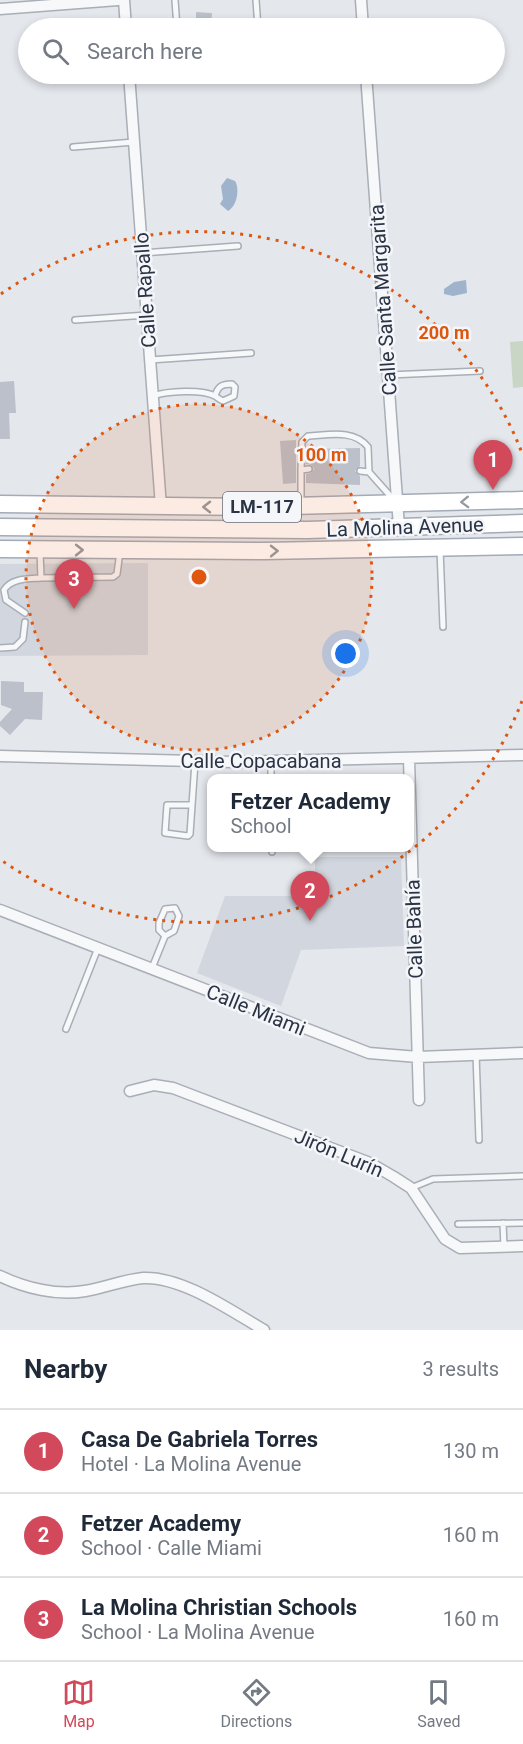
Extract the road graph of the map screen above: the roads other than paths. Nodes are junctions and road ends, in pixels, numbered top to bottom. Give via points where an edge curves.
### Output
1 (118, 0) edge
2 (124, 0) edge
3 (175, 0) edge
4 (256, 0) edge
5 (361, 0) edge
6 (0, 9) edge
7 (125, 18) edge
8 (176, 18) edge
9 (257, 18) edge
10 (362, 18) edge
11 (130, 84) edge
12 (367, 84) edge
13 (134, 142) junction
14 (73, 147) dead end
15 (238, 246) dead end
16 (142, 253) junction
17 (147, 315) junction
18 (75, 320) dead end
19 (251, 353) dead end
20 (150, 360) junction
21 (480, 371) dead end
22 (388, 375) junction
23 (153, 396) junction
24 (215, 396) dead end
25 (301, 470) junction
26 (309, 470) dead end
27 (360, 471) dead end
28 (369, 472) junction
29 (523, 500) edge
30 (0, 504) edge
31 (398, 504) junction
32 (301, 506) junction
33 (161, 507) junction
34 (523, 523) edge
35 (0, 527) edge
36 (399, 527) junction
37 (523, 546) edge
38 (440, 548) junction
39 (0, 549) edge
40 (40, 550) junction
41 (120, 550) junction
42 (41, 578) junction
43 (25, 613) dead end
44 (25, 622) dead end
45 (443, 627) dead end
46 (0, 648) edge
47 (0, 756) edge
48 (523, 756) edge
49 (409, 759) junction
50 (195, 762) junction
51 (271, 762) junction
52 (271, 774) edge
53 (409, 774) edge
54 (191, 805) junction
55 (412, 852) edge
56 (0, 910) edge
57 (165, 936) junction
58 (98, 948) junction
59 (152, 968) junction
60 (66, 1029) dead end
61 (523, 1053) edge
62 (476, 1054) junction
63 (418, 1057) junction
64 (130, 1091) dead end
65 (418, 1100) dead end
66 (479, 1140) dead end
67 (523, 1176) edge
68 (411, 1188) junction
69 (503, 1223) junction
70 (523, 1223) edge
71 (458, 1224) dead end
72 (523, 1246) edge
73 (504, 1247) junction
74 (0, 1276) edge
75 (264, 1330) edge

1 - 6 street
2 - 7 street
3 - 8 lane
4 - 9 lane
5 - 10 street
11 - 13 street, Calle Rapallo
12 - 22 street, Calle Santa Margarita
13 - 14 lane
13 - 16 street, Calle Rapallo
15 - 16 lane
16 - 17 street, Calle Rapallo
17 - 18 lane
17 - 20 street, Calle Rapallo
19 - 20 lane
20 - 23 street, Calle Rapallo
21 - 22 lane
22 - 31 street, Calle Santa Margarita
23 - 24 lane via 165,391
23 - 33 street, Calle Rapallo
25 - 26 lane
25 - 28 lane via 302,441 308,436 343,434 354,435 368,447
25 - 32 lane
27 - 28 lane
28 - 31 lane
29 -> 31 main road, La Molina Avenue / LM-117
30 - 33 main road, La Molina Avenue / LM-117
31 - 32 main road, La Molina Avenue / LM-117
31 - 36 street, Calle Santa Margarita
32 -> 33 main road, La Molina Avenue / LM-117
34 - 36 main road, La Molina Avenue / LM-117
35 - 36 main road, La Molina Avenue / LM-117
37 - 38 main road, La Molina Avenue / LM-117
41 -> 38 main road, La Molina Avenue / LM-117
38 - 45 lane
39 - 40 main road, La Molina Avenue / LM-117
40 -> 41 main road, La Molina Avenue / LM-117
40 - 42 lane
41 - 42 lane via 117,573 112,577
42 - 43 lane via 15,581 4,590 6,600
44 - 46 lane via 23,639 15,647
47 - 50 street, Calle Copacabana
48 - 49 street, Calle Copacabana
49 - 51 street, Calle Copacabana
49 - 53 street, Calle Bahía
50 - 51 street, Calle Copacabana
50 - 54 lane
51 - 52 lane
54 - 54 lane via 190,834 165,833 167,805
55 - 63 street, Calle Bahía
56 - 58 street, Calle Miami
57 - 57 lane via 174,931 179,916 175,908 165,909 159,923
57 - 59 lane
58 - 59 street, Calle Miami
58 - 60 lane
59 - 63 street, Calle Miami via 359,1050
61 - 62 street, Calle Miami
62 - 63 street, Calle Miami
62 - 66 lane
63 - 65 street, Calle Bahía
64 - 68 street, Jirón Lurín via 154,1085 173,1088 370,1163
67 - 68 lane via 433,1179
68 - 73 street, Jirón Lurín via 445,1239 460,1248
69 - 70 lane
69 - 71 lane
69 - 73 lane
72 - 73 street, Jirón Lurín
74 - 75 street via 18,1285 60,1292 83,1292 143,1278 158,1280 210,1299

